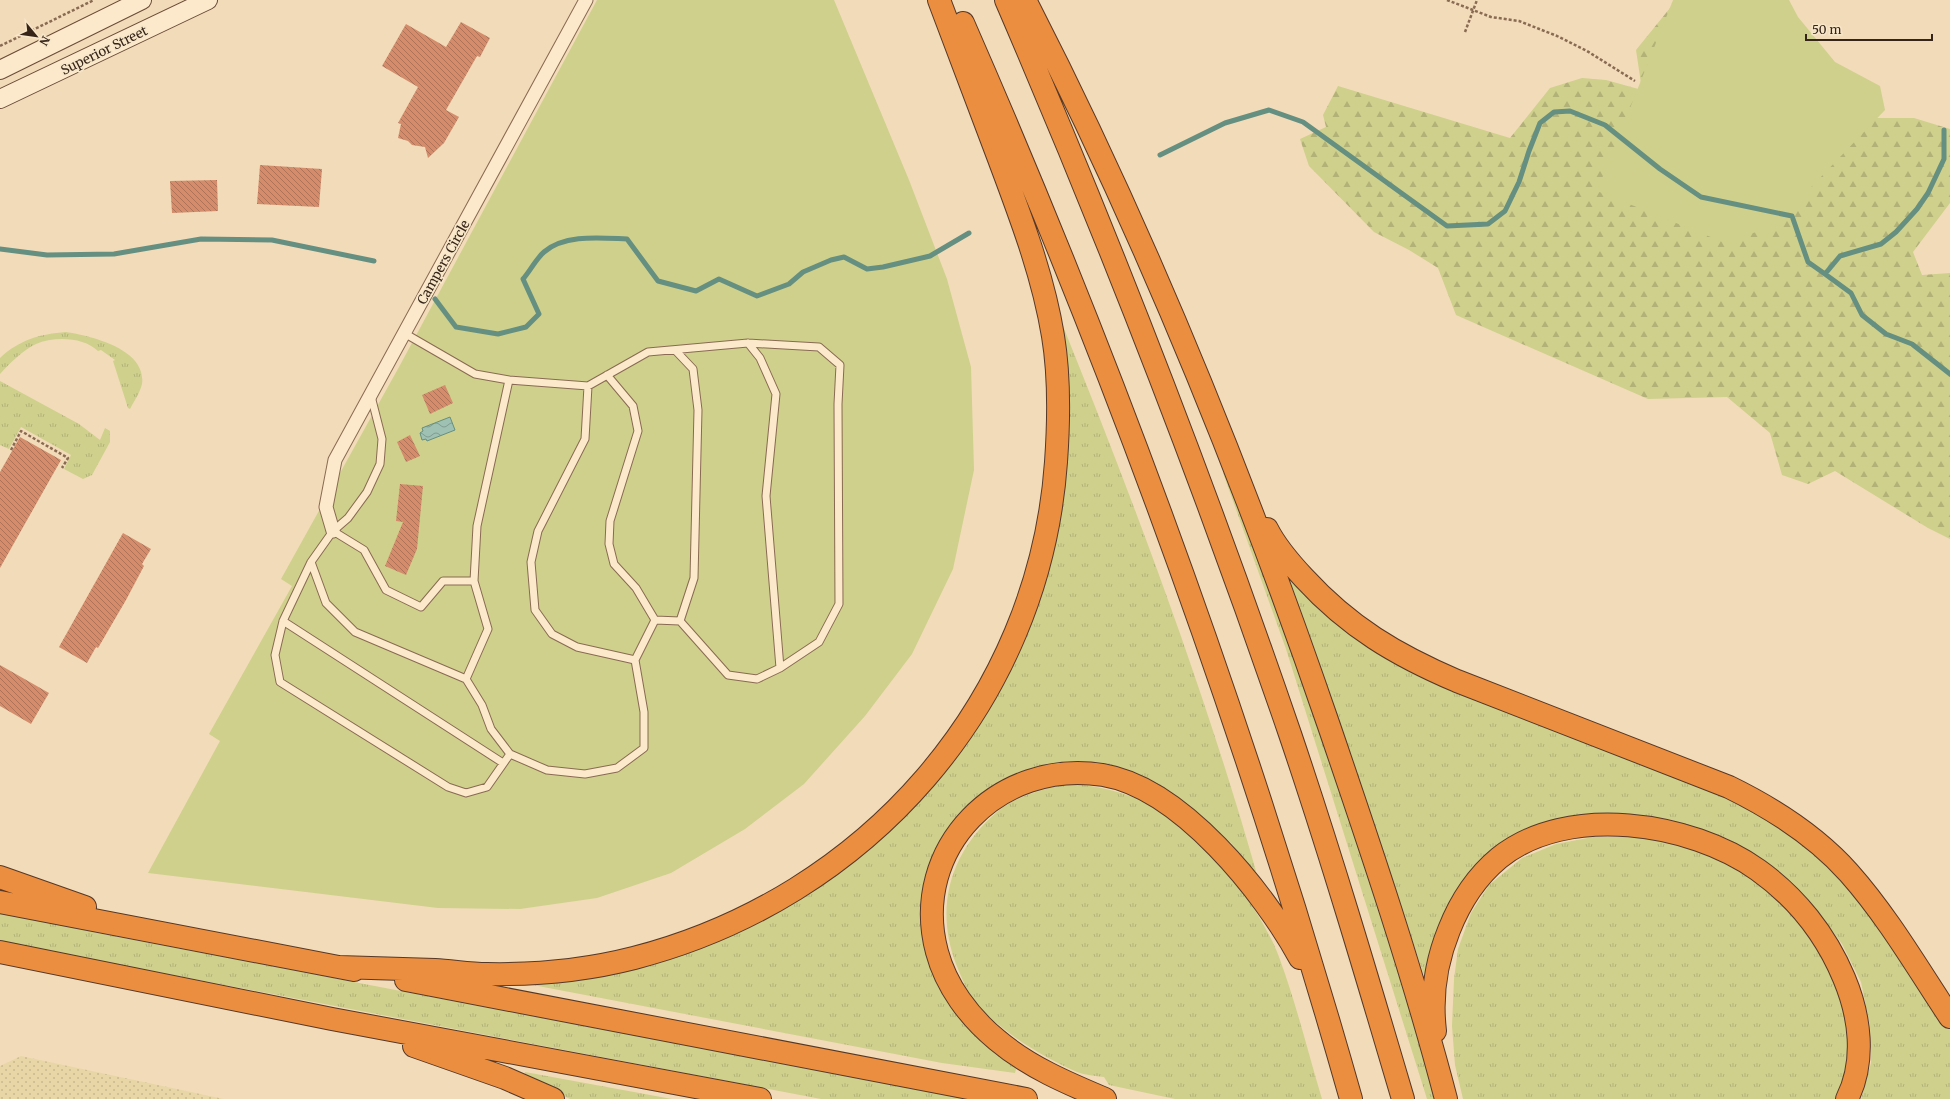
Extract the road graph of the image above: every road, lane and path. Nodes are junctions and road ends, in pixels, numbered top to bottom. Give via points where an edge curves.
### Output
1 (94, 0) edge
2 (142, 0) edge
3 (208, 0) edge
4 (586, 0) edge
5 (939, 0) edge
6 (952, 0) edge
7 (1006, 0) edge
8 (1025, 0) edge
9 (1448, 0) edge
10 (1477, 0) edge
11 (1473, 10) junction
12 (1465, 32) dead end
13 (0, 46) edge
14 (0, 70) edge
15 (1635, 81) dead end
16 (0, 100) edge
17 (404, 333) junction
18 (748, 343) junction
19 (675, 350) junction
20 (607, 375) junction
21 (509, 380) junction
22 (588, 386) junction
23 (371, 394) junction
24 (10, 450) dead end
25 (62, 468) dead end
26 (1235, 468) junction
27 (333, 531) junction
28 (311, 562) junction
29 (474, 581) junction
30 (655, 620) junction
31 (283, 621) junction
32 (680, 621) junction
33 (635, 660) junction
34 (780, 668) junction
35 (466, 679) junction
36 (510, 754) junction
37 (503, 763) junction
38 (0, 877) edge
39 (0, 902) edge
40 (154, 932) junction
41 (0, 952) edge
42 (0, 967) edge
43 (339, 967) junction
44 (120, 977) junction
45 (1950, 1017) edge
46 (332, 1019) junction
47 (1334, 1038) junction
48 (1444, 1091) edge
49 (554, 1099) edge
50 (760, 1099) edge
51 (1026, 1099) edge
52 (1105, 1099) edge
53 (1352, 1099) edge
54 (1403, 1099) edge
55 (1847, 1099) edge

1 - 13 path
2 - 14 main road
3 - 16 main road, Superior Street
4 - 17 street, Campers Circle
5 - 43 highway via 1030,241 1043,285 1058,384 1059,430 1048,529 1024,612 1003,661 974,713 947,752 881,826 840,860 802,886 762,910 720,930 632,959 540,973 486,974
6 - 47 highway via 1071,283 1172,548 1234,722
7 - 54 highway via 1131,299 1228,558 1348,914
8 - 26 highway via 1106,168
9 - 11 path
10 - 11 path
11 - 12 path
11 - 15 path via 1491,17 1518,21 1557,36
17 - 21 lane via 475,374
17 - 23 street, Campers Circle
18 - 19 lane
18 - 34 lane via 760,358 776,394 766,496
18 - 34 lane via 819,347 840,365 839,604 819,642
19 - 20 lane via 648,352
19 - 32 lane via 693,369 698,410 694,578
20 - 22 lane
20 - 30 lane via 633,406 638,431 610,521 609,544 614,564 636,588
21 - 22 lane
21 - 29 lane via 477,526
22 - 33 lane via 585,439 538,531 531,562 535,610 552,634 577,647
23 - 27 street, Campers Circle via 335,460 326,507
23 - 27 lane via 382,439 380,464 367,492 348,518
24 - 25 path via 21,431 68,458
26 - 45 highway via 1271,536 1293,566 1332,606 1389,648 1421,666 1457,681 1729,787 1789,820 1849,872 1876,905
26 - 48 highway via 1299,637 1353,796
27 - 28 lane
27 - 29 lane via 364,550 386,590 421,607 443,580
28 - 31 lane
28 - 35 lane via 326,603 355,632
29 - 35 lane via 488,629
30 - 32 lane
30 - 33 lane
31 - 37 lane
31 - 37 lane via 275,655 280,682 448,787 466,793 487,787
32 - 34 lane via 728,675 757,679
33 - 36 lane via 644,712 644,748 617,768 585,774 547,770
35 - 36 lane via 482,705 491,729
36 - 37 lane
38 - 40 highway
39 - 40 highway
40 - 43 highway
41 - 44 highway
42 - 44 highway
43 - 51 highway
44 - 46 highway
46 - 49 highway via 450,1058
46 - 50 highway
47 - 52 highway via 1308,972 1290,938 1264,900 1207,836 1179,813 1128,782 1105,775 1080,772 1041,776 1018,784 984,805 966,822 952,842 941,864 934,888 932,913 937,952 945,975 957,996 996,1040 1021,1059 1052,1076
47 - 53 highway
48 - 55 highway via 1432,1012 1437,971 1445,940 1466,895 1477,880 1500,858 1521,844 1544,835 1575,828 1607,825 1639,826 1686,836 1730,853 1779,886 1801,909 1821,934 1837,961 1852,996 1858,1021 1859,1048 1856,1073

